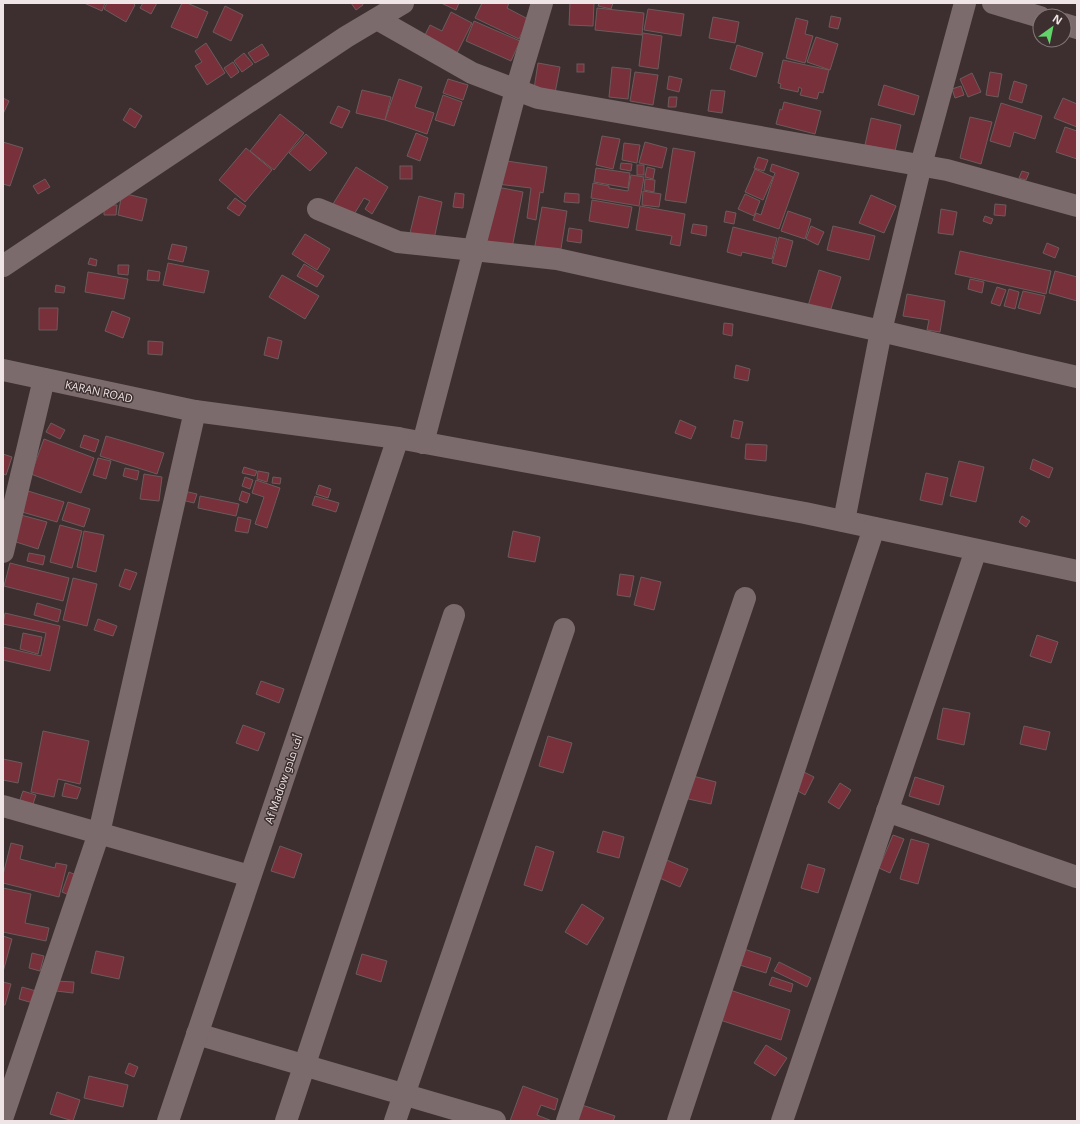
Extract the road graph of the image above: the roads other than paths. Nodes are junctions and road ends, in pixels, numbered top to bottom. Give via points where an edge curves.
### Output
1 (403, 3) edge
2 (542, 3) edge
3 (966, 3) edge
4 (993, 3) edge
5 (1032, 15) edge
6 (377, 19) junction
7 (516, 90) junction
8 (921, 165) junction
9 (1077, 206) edge
10 (318, 208) dead end
11 (474, 250) junction
12 (3, 266) edge
13 (881, 331) junction
14 (3, 370) edge
15 (1077, 377) edge
16 (44, 379) junction
17 (195, 411) junction
18 (398, 438) junction
19 (423, 443) junction
20 (844, 521) junction
21 (874, 528) junction
22 (976, 550) junction
23 (3, 552) edge
24 (1077, 571) edge
25 (745, 598) dead end
26 (454, 615) dead end
27 (564, 629) dead end
28 (3, 806) edge
29 (887, 811) junction
30 (98, 833) junction
31 (250, 876) junction
32 (1077, 877) edge
33 (197, 1034) junction
34 (305, 1066) junction
35 (405, 1095) junction
36 (3, 1116) edge
37 (168, 1121) edge
38 (286, 1121) edge
39 (395, 1121) edge
40 (495, 1121) edge
41 (567, 1121) edge
42 (678, 1121) edge
43 (782, 1121) edge

1 - 6 street
2 - 7 street
3 - 8 street
4 - 5 street
6 - 7 street via 472,73
6 - 12 street via 346,37
7 - 8 street via 538,98
7 - 11 street
8 - 9 street
8 - 13 street
10 - 11 street via 398,242
11 - 13 street via 557,259
11 - 19 street
13 - 15 street
13 - 20 street
14 - 16 street, KARAN ROAD
16 - 17 street, KARAN ROAD
16 - 23 street
17 - 18 street, KARAN ROAD
17 - 30 street
18 - 19 street, KARAN ROAD
18 - 31 street, Af Madow أف مادو
19 - 20 street, KARAN ROAD
20 - 21 street, KARAN ROAD
21 - 22 street, KARAN ROAD
21 - 42 street
22 - 24 street, KARAN ROAD
22 - 29 street
25 - 41 street
26 - 34 street
27 - 35 street
28 - 30 street
29 - 32 street
29 - 43 street
30 - 31 street
30 - 36 street
31 - 33 street, Af Madow أف مادو
33 - 34 street
33 - 37 street, Af Madow أف مادو
34 - 35 street
34 - 38 street
35 - 39 street
35 - 40 street

